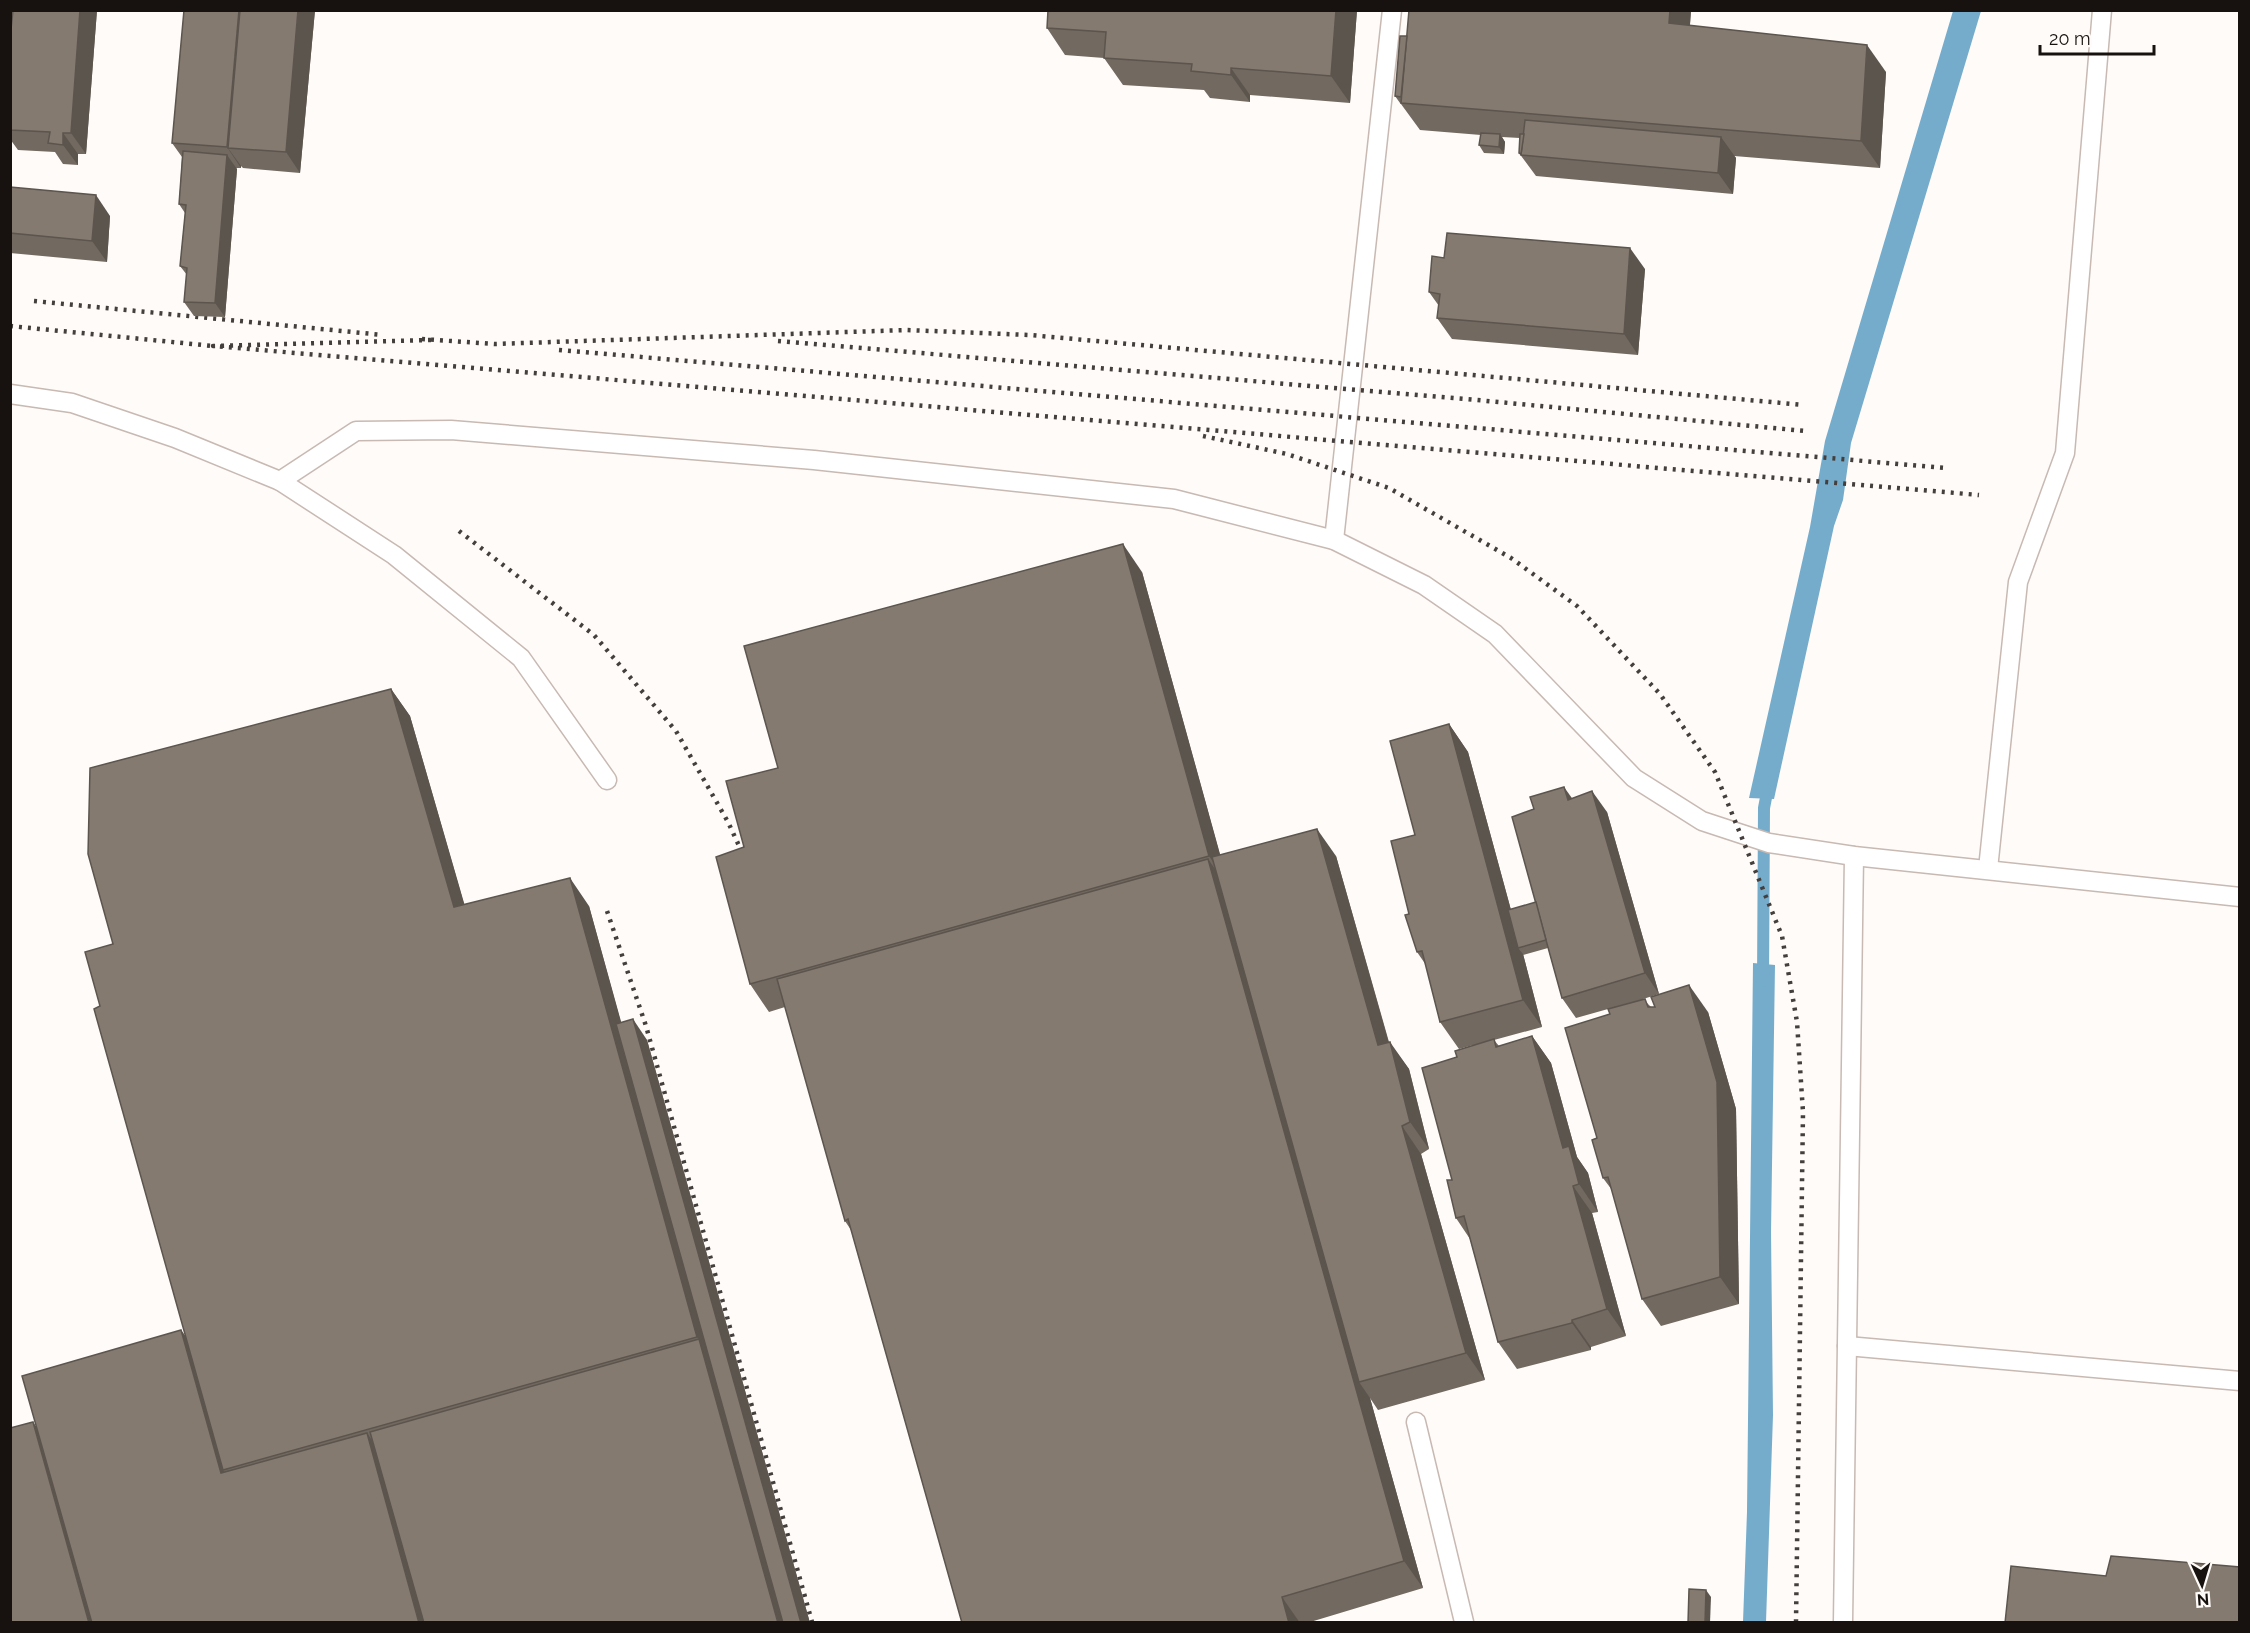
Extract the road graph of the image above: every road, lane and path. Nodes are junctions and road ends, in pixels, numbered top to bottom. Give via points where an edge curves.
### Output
1 (1392, 10) edge
2 (2102, 10) edge
3 (10, 394) edge
4 (280, 481) junction
5 (1334, 540) junction
6 (607, 780) dead end
7 (1854, 856) junction
8 (1988, 869) junction
9 (2240, 897) edge
10 (1847, 1346) junction
11 (2240, 1381) edge
12 (1416, 1422) dead end
13 (1464, 1623) edge
14 (1842, 1623) edge

1 - 5 lane
2 - 8 lane via 2065,453 2018,582
3 - 4 lane via 72,403 176,438
4 - 5 lane via 356,431 451,430 814,460 1174,499
4 - 6 lane via 394,555 521,658
5 - 7 lane via 1424,585 1495,634 1634,778 1702,821 1768,843
7 - 8 lane
7 - 10 lane
8 - 9 lane
10 - 11 lane
10 - 14 lane
12 - 13 lane

